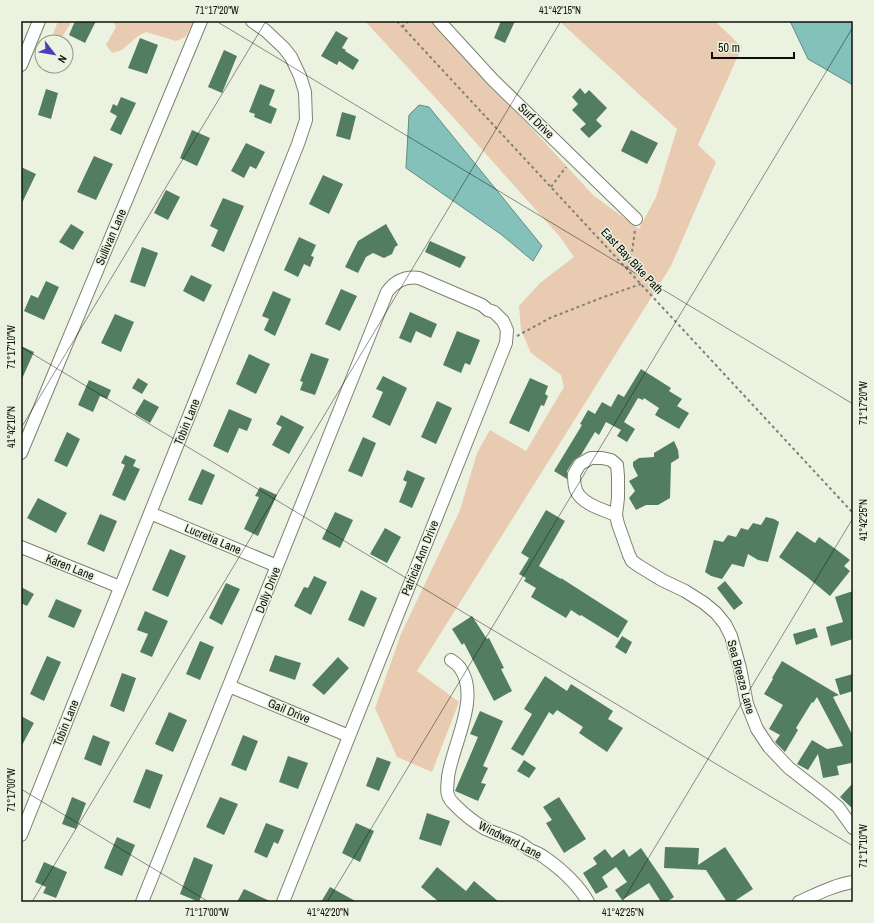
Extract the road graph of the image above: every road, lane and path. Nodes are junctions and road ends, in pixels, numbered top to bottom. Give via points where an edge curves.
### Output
1 (39, 21) edge
2 (201, 21) edge
3 (252, 21) edge
4 (397, 21) edge
5 (409, 21) edge
6 (439, 21) edge
7 (402, 27) junction
8 (21, 66) edge
9 (574, 158) junction
10 (550, 187) junction
11 (636, 219) joint
12 (627, 270) junction
13 (399, 281) joint
14 (641, 284) junction
15 (506, 343) junction
16 (21, 453) edge
17 (150, 513) junction
18 (853, 513) edge
19 (616, 515) junction
20 (21, 547) edge
21 (277, 566) junction
22 (120, 587) junction
23 (451, 660) dead end
24 (229, 686) junction
25 (349, 736) junction
26 (853, 828) edge
27 (21, 835) edge
28 (853, 882) edge
29 (142, 902) edge
30 (283, 902) edge
31 (588, 902) edge
32 (799, 902) edge

1 - 8 street
2 - 16 street, Sullivan Lane
3 - 17 street, Tobin Lane via 284,48 296,66 305,92 306,120
4 - 7 path, East Bay Bike Path
5 - 7 path
6 - 9 street, Surf Drive via 493,80
7 - 10 path, East Bay Bike Path
9 - 10 path
9 - 11 street, Surf Drive
10 - 12 path, East Bay Bike Path
11 - 12 path
12 - 14 path, East Bay Bike Path
13 - 15 street, Patricia Ann Drive via 419,278 494,312 503,321 507,330
13 - 21 street, Dolly Drive via 387,292
14 - 15 path via 550,318
14 - 18 path, East Bay Bike Path
15 - 25 street, Patricia Ann Drive
17 - 21 street, Lucretia Lane
17 - 22 street, Tobin Lane
19 - 19 street, Sea Breeze Lane via 617,465 602,458 591,458 580,464 574,474 576,492 593,506
19 - 26 street, Sea Breeze Lane via 632,561 704,603 725,624 740,668 747,704 757,729 769,748 788,768 838,807
20 - 22 street, Karen Lane
21 - 24 street, Dolly Drive
22 - 27 street, Tobin Lane
23 - 31 street, Windward Lane via 464,676 467,698 466,714 449,770 448,796 476,823 520,842 543,856 571,879
24 - 25 street, Gail Drive
24 - 29 street, Dolly Drive
25 - 30 street, Patricia Ann Drive
28 - 32 street via 819,892

